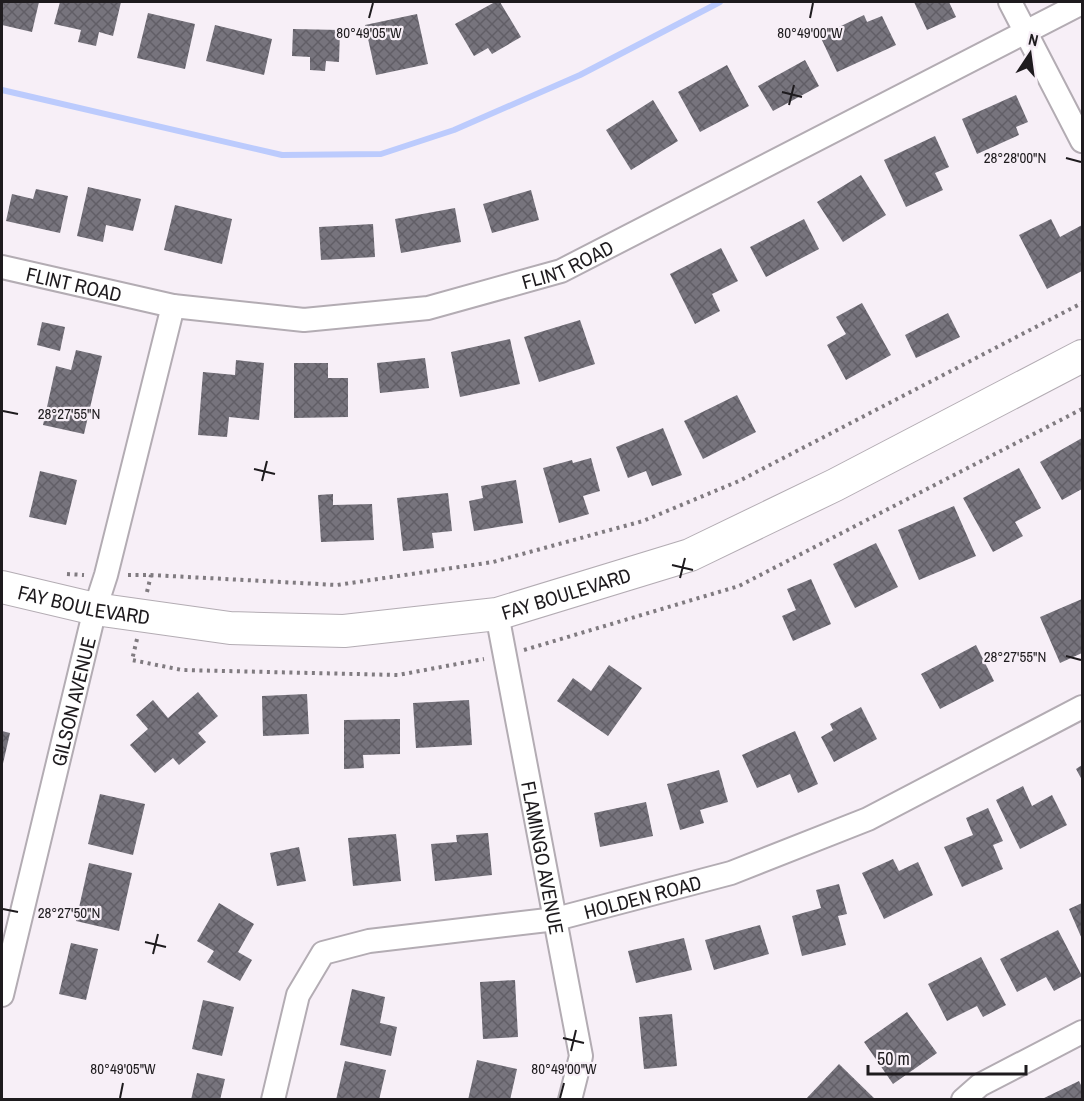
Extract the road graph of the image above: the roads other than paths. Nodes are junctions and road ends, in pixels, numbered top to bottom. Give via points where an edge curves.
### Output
1 (1010, 2) edge
2 (1083, 3) edge
3 (1025, 32) junction
4 (1083, 141) edge
5 (2, 267) edge
6 (173, 306) junction
7 (1083, 356) edge
8 (2, 587) edge
9 (95, 609) junction
10 (497, 614) junction
11 (1083, 707) edge
12 (12, 908) edge
13 (555, 919) junction
14 (2, 995) edge
15 (1083, 1032) edge
16 (273, 1100) edge
17 (570, 1100) edge
18 (963, 1100) edge

1 - 3 street
2 - 3 street, FLINT ROAD
3 - 4 street
3 - 6 street, FLINT ROAD via 561,271 428,308 304,320
5 - 6 street, FLINT ROAD
6 - 9 street, GILSON AVENUE
7 - 10 street, FAY BOULEVARD via 835,485 690,555
8 - 9 street, FAY BOULEVARD
9 - 10 street, FAY BOULEVARD via 230,628 344,631
9 - 12 street, GILSON AVENUE
10 - 13 street, FLAMINGO AVENUE
11 - 13 street, HOLDEN ROAD via 868,819 826,836 731,873
12 - 14 street, GILSON AVENUE
13 - 16 street, HOLDEN ROAD via 369,941 323,953 298,995
13 - 17 street, FLAMINGO AVENUE via 580,1056
15 - 18 street via 980,1085

